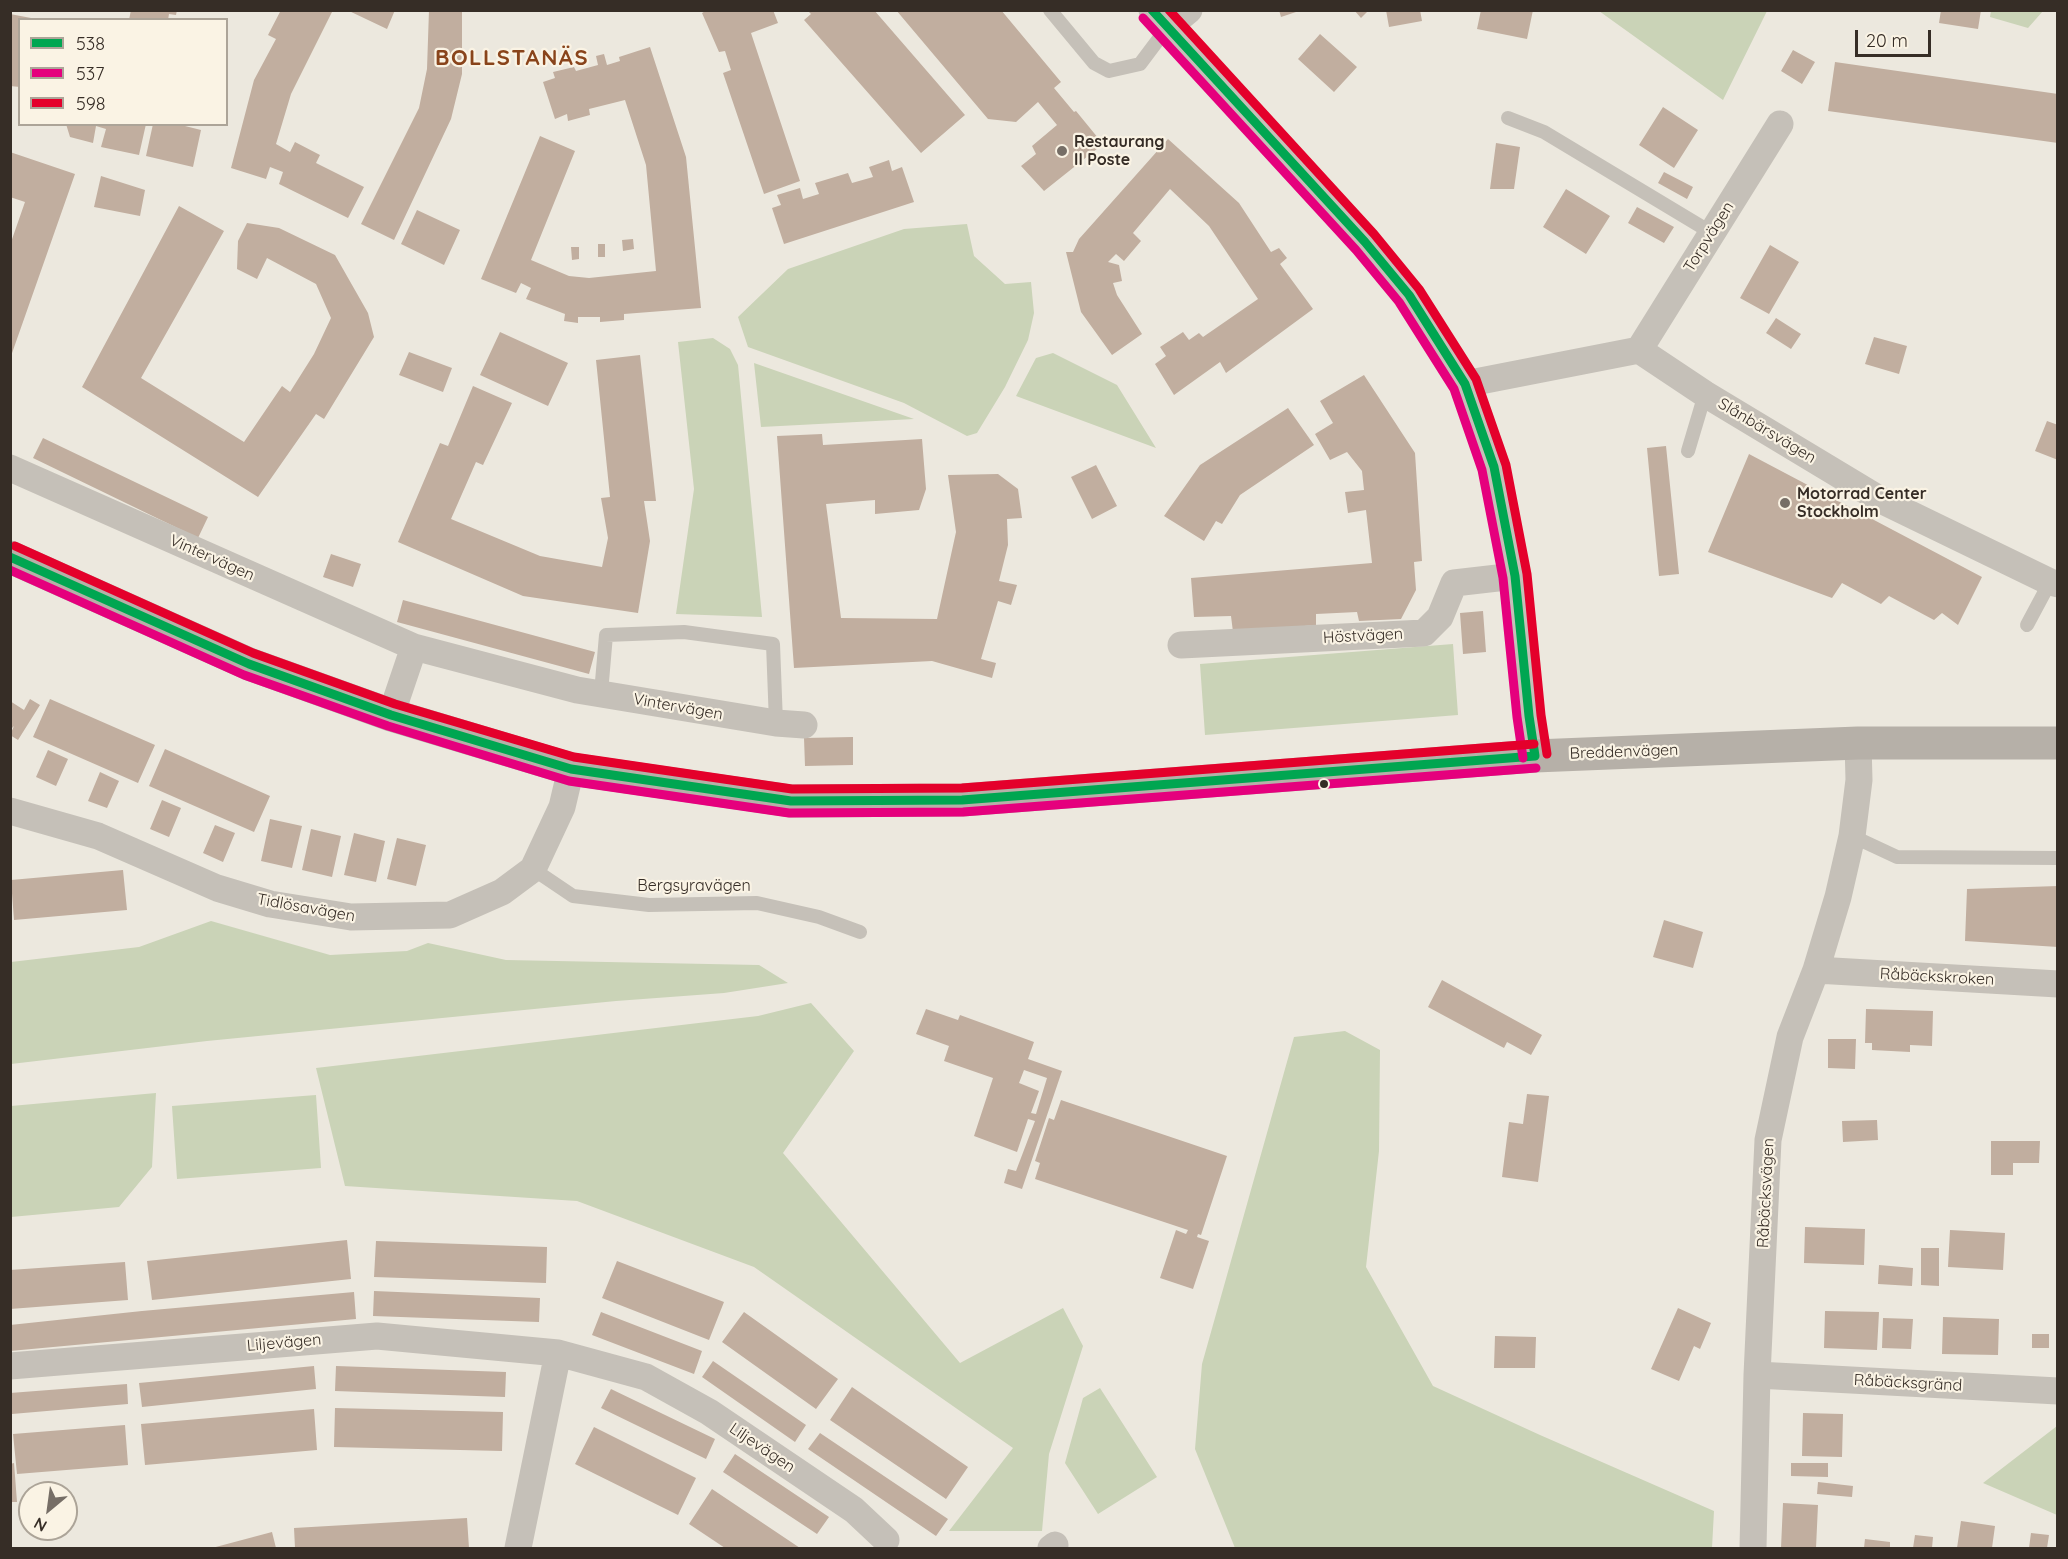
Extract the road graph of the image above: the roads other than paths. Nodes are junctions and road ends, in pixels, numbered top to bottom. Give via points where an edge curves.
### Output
1 (1050, 10) edge
2 (1189, 10) edge
3 (1160, 20) edge
4 (1508, 118) dead end
5 (1780, 124) dead end
6 (1712, 233) junction
7 (1639, 350) junction
8 (1465, 384) junction
9 (1705, 394) junction
10 (1688, 452) dead end
11 (10, 468) edge
12 (10, 557) edge
13 (1515, 576) junction
14 (2054, 583) edge
15 (2027, 625) dead end
16 (1181, 645) dead end
17 (414, 647) junction
18 (601, 693) junction
19 (391, 715) junction
20 (776, 723) junction
21 (804, 725) dead end
22 (1858, 742) junction
23 (2058, 742) edge
24 (1535, 756) junction
25 (571, 769) junction
26 (10, 811) edge
27 (1852, 836) junction
28 (2058, 858) edge
29 (533, 869) junction
30 (860, 932) dead end
31 (1816, 970) junction
32 (2058, 984) edge
33 (558, 1353) junction
34 (10, 1366) edge
35 (1758, 1376) junction
36 (2058, 1391) edge
37 (886, 1540) dead end
38 (518, 1548) edge
39 (1753, 1548) edge

1 - 3 lane via 1094,63 1109,71 1140,64
2 - 3 street
3 - 8 street via 1365,242 1408,295
4 - 6 lane via 1544,132
5 - 6 street, Torpvägen
6 - 7 street, Torpvägen
7 - 8 street
7 - 9 street, Slånbärsvägen
8 - 13 street via 1494,467
9 - 10 lane
9 - 14 street, Slånbärsvägen via 1881,500
11 - 17 street, Vintervägen
12 - 19 street, Breddenvägen via 249,664
13 - 16 street, Höstvägen via 1454,583 1440,617 1424,633
13 - 24 street
14 - 15 lane
17 - 18 street, Vintervägen
17 - 19 street
18 - 20 street, Vintervägen
18 - 20 lane via 606,635 684,632 773,644
19 - 25 street, Breddenvägen
20 - 21 street, Vintervägen
22 - 23 street, Breddenvägen
22 - 24 street, Breddenvägen
22 - 27 street, Råbäcksvägen
24 - 25 street, Breddenvägen via 962,800 790,801
25 - 29 street, Tidlösavägen via 562,807
26 - 29 street, Tidlösavägen via 98,836 218,888 270,904 351,918 450,915 501,892
27 - 28 lane via 1897,857
27 - 31 street, Råbäcksvägen
29 - 30 lane, Bergsyravägen via 573,896 650,905 757,903 819,917
31 - 32 street, Råbäckskroken
31 - 35 street, Råbäcksvägen via 1790,1037 1768,1140
33 - 34 street, Liljevägen via 377,1336
33 - 37 street, Liljevägen via 645,1377 709,1412 854,1510
33 - 38 street
35 - 36 street, Råbäcksgränd
35 - 39 street, Råbäcksvägen

